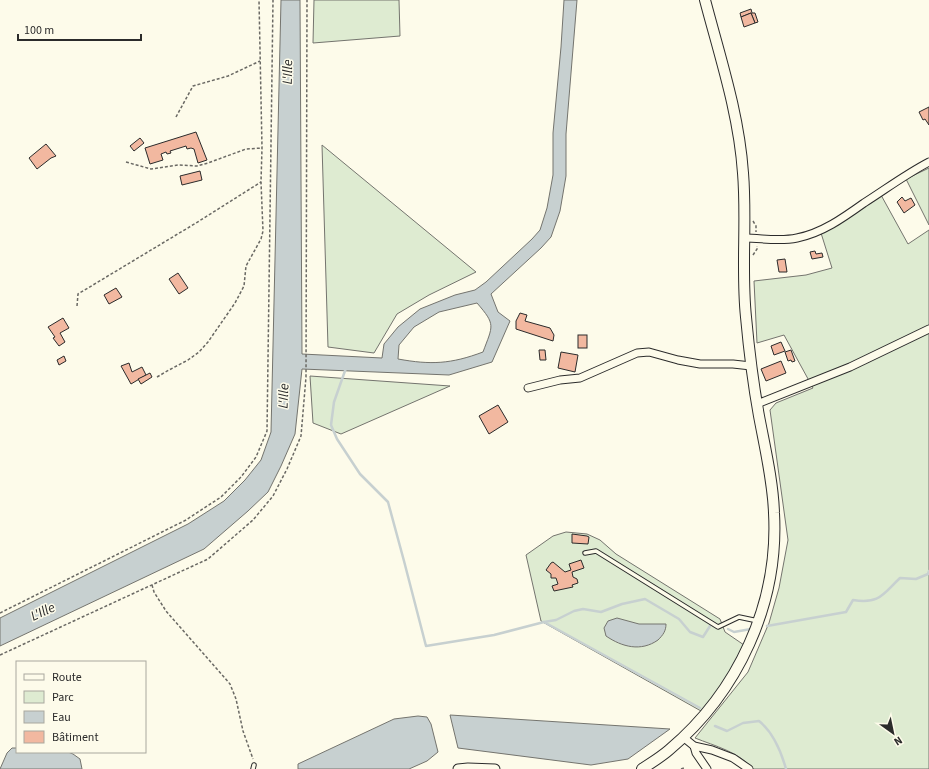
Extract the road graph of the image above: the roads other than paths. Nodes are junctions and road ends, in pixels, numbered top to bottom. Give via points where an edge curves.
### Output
1 (705, 0) edge
2 (929, 162) edge
3 (744, 238) junction
4 (929, 329) edge
5 (754, 364) junction
6 (528, 388) dead end
7 (757, 404) junction
8 (585, 553) dead end
9 (759, 622) junction
10 (683, 737) junction
11 (694, 746) junction
12 (458, 769) edge
13 (496, 769) edge
14 (642, 769) edge
15 (707, 769) edge
16 (749, 769) edge

1 - 3 main road via 716,30 746,172
2 - 3 street via 910,172 833,225 815,233 776,241
3 - 5 main road via 748,283 746,314
4 - 7 street via 850,367
5 - 6 street via 700,364 649,352 637,353 580,378
5 - 7 main road
7 - 9 main road via 778,523 769,586
8 - 9 lane via 596,551 718,627 739,617
9 - 10 main road via 732,678 710,708
10 - 11 street
10 - 14 main road
11 - 15 street
11 - 16 street via 733,758
12 - 13 street

